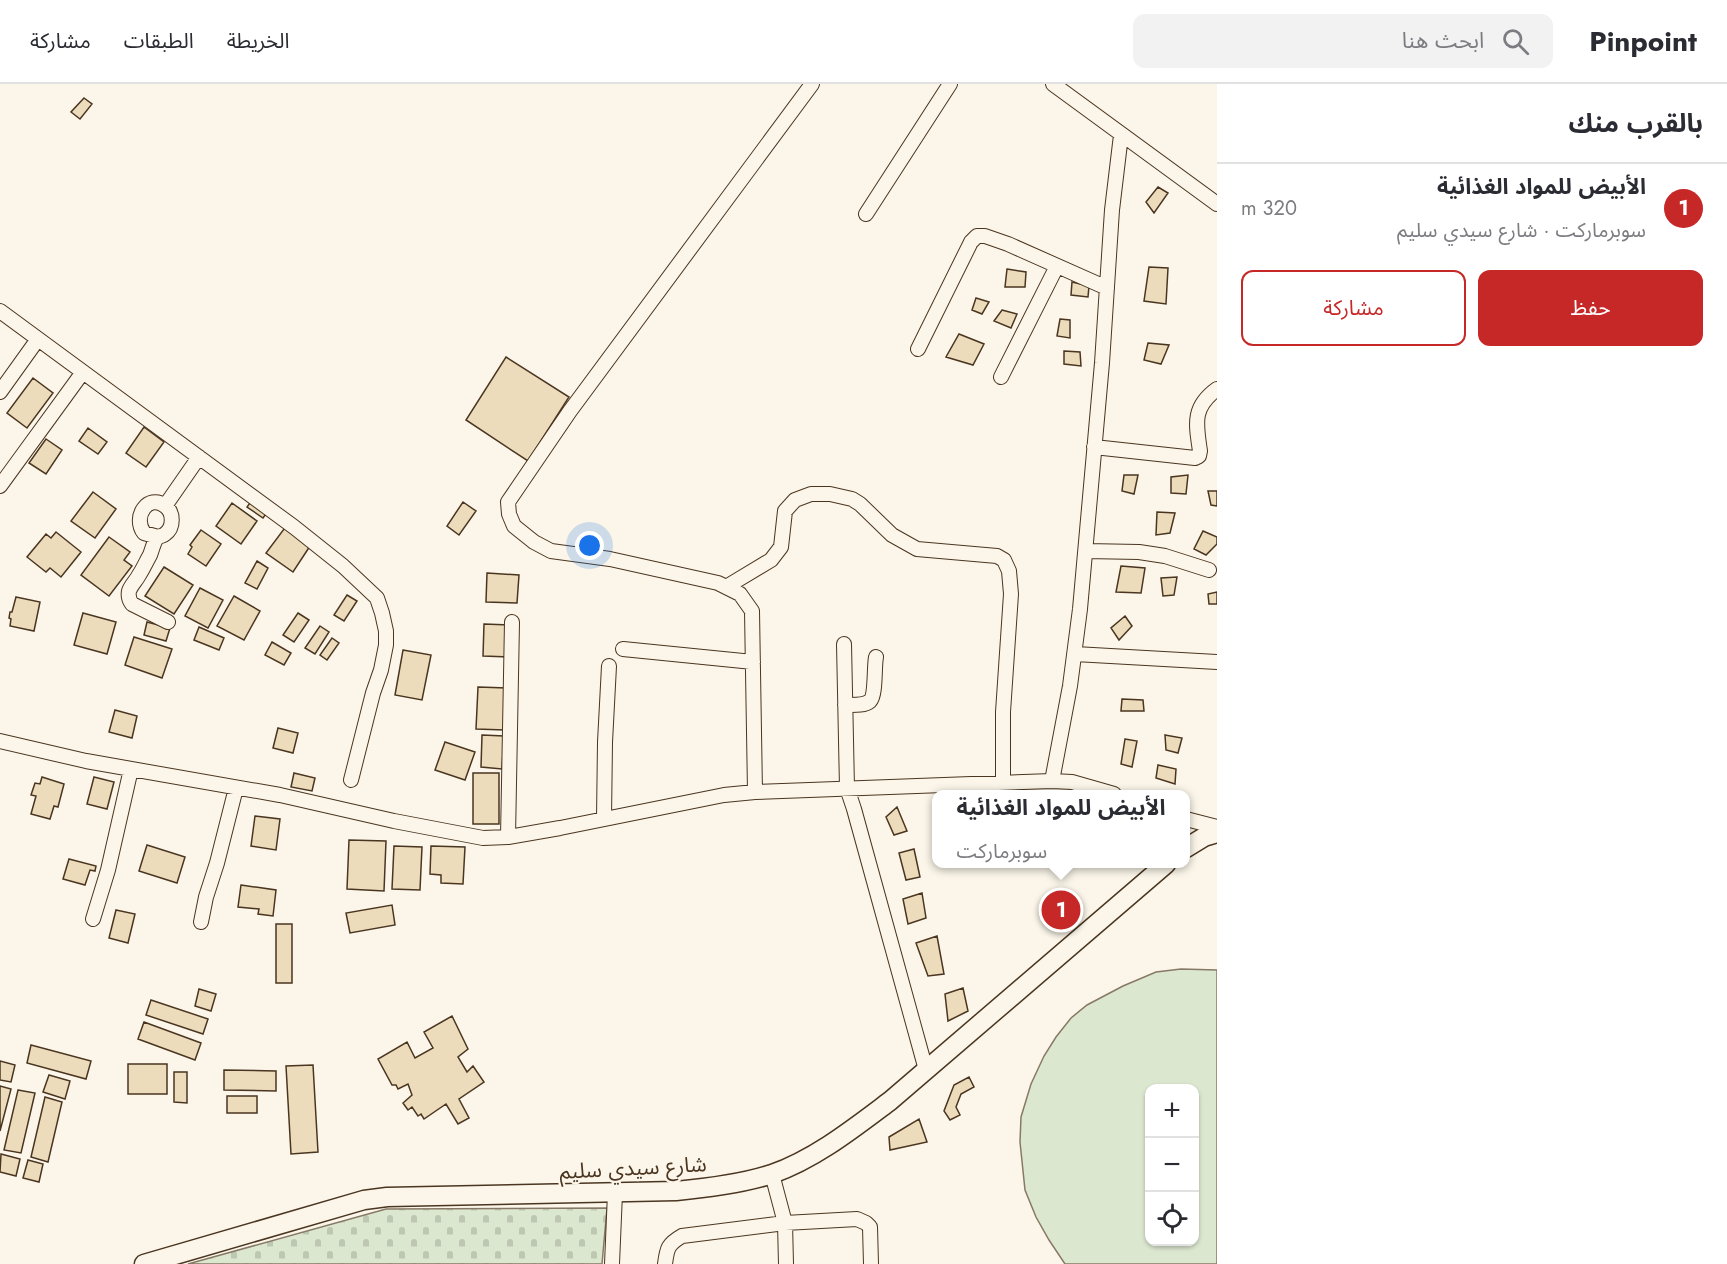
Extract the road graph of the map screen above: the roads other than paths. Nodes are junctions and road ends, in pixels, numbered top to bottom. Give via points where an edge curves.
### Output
1 (812, 84) edge
2 (950, 84) edge
3 (1053, 84) edge
4 (1121, 135) junction
5 (1217, 204) edge
6 (866, 213) dead end
7 (1057, 266) junction
8 (1107, 288) junction
9 (0, 311) edge
10 (38, 339) junction
11 (918, 349) dead end
12 (83, 372) junction
13 (1000, 377) dead end
14 (1217, 389) edge
15 (0, 392) edge
16 (1094, 447) junction
17 (199, 457) junction
18 (0, 486) edge
19 (165, 506) junction
20 (158, 537) junction
21 (1086, 551) junction
22 (1209, 570) dead end
23 (726, 587) junction
24 (168, 622) dead end
25 (512, 622) dead end
26 (844, 644) dead end
27 (623, 649) dead end
28 (1075, 654) junction
29 (876, 657) dead end
30 (753, 662) junction
31 (1217, 662) edge
32 (609, 666) dead end
33 (845, 705) junction
34 (0, 741) edge
35 (131, 769) junction
36 (351, 780) dead end
37 (1052, 781) junction
38 (1003, 782) junction
39 (236, 788) junction
40 (847, 788) junction
41 (1098, 790) edge
42 (755, 792) junction
43 (604, 819) junction
44 (1190, 820) edge
45 (1217, 826) edge
46 (1217, 833) edge
47 (508, 837) junction
48 (1190, 845) edge
49 (1161, 868) edge
50 (93, 919) dead end
51 (201, 922) dead end
52 (927, 1070) junction
53 (772, 1174) junction
54 (615, 1193) junction
55 (785, 1223) junction
56 (144, 1264) edge
57 (612, 1264) edge
58 (665, 1264) edge
59 (786, 1264) edge
60 (871, 1264) edge

1 - 23 street via 570,411 508,502 514,526 551,551 610,559
2 - 6 street
3 - 4 street
4 - 5 street
4 - 8 street
7 - 8 street
7 - 11 street via 1008,244 977,236
7 - 13 street
8 - 16 street
9 - 10 street
10 - 12 street
10 - 15 street
12 - 17 street
12 - 18 street
14 - 16 street via 1199,409 1196,419 1200,451 1196,458
16 - 21 street
17 - 19 street
17 - 36 street via 294,527 377,598 386,645
19 - 20 street via 171,514 171,525 167,533
19 - 20 street via 150,504 140,516 144,533
20 - 24 street via 130,588 129,598 132,604
21 - 22 street via 1165,556
21 - 28 street
23 - 30 street via 741,594 752,611
23 - 38 street via 771,560 781,547 785,511 795,500 811,494 852,499 892,535 917,549 997,556 1004,560 1011,594
25 - 47 street
26 - 33 street
27 - 30 street
28 - 31 street
28 - 37 street
29 - 33 street via 871,700
30 - 42 street
32 - 43 street
33 - 40 street
34 - 35 street
35 - 39 street
35 - 50 street
37 - 38 street
37 - 41 street
38 - 40 street
39 - 47 street via 457,834
39 - 51 street
40 - 42 street
40 - 52 street
42 - 43 street
43 - 47 street
44 - 45 street
46 - 48 main road
49 - 52 main road, شارع سيدي سليم
52 - 53 main road, شارع سيدي سليم via 851,1130
53 - 54 main road, شارع سيدي سليم via 706,1189
53 - 55 street
54 - 56 main road, شارع سيدي سليم via 364,1200
54 - 57 street
55 - 58 street via 682,1236 667,1249
55 - 59 street
55 - 60 street via 857,1219 866,1223 870,1227

